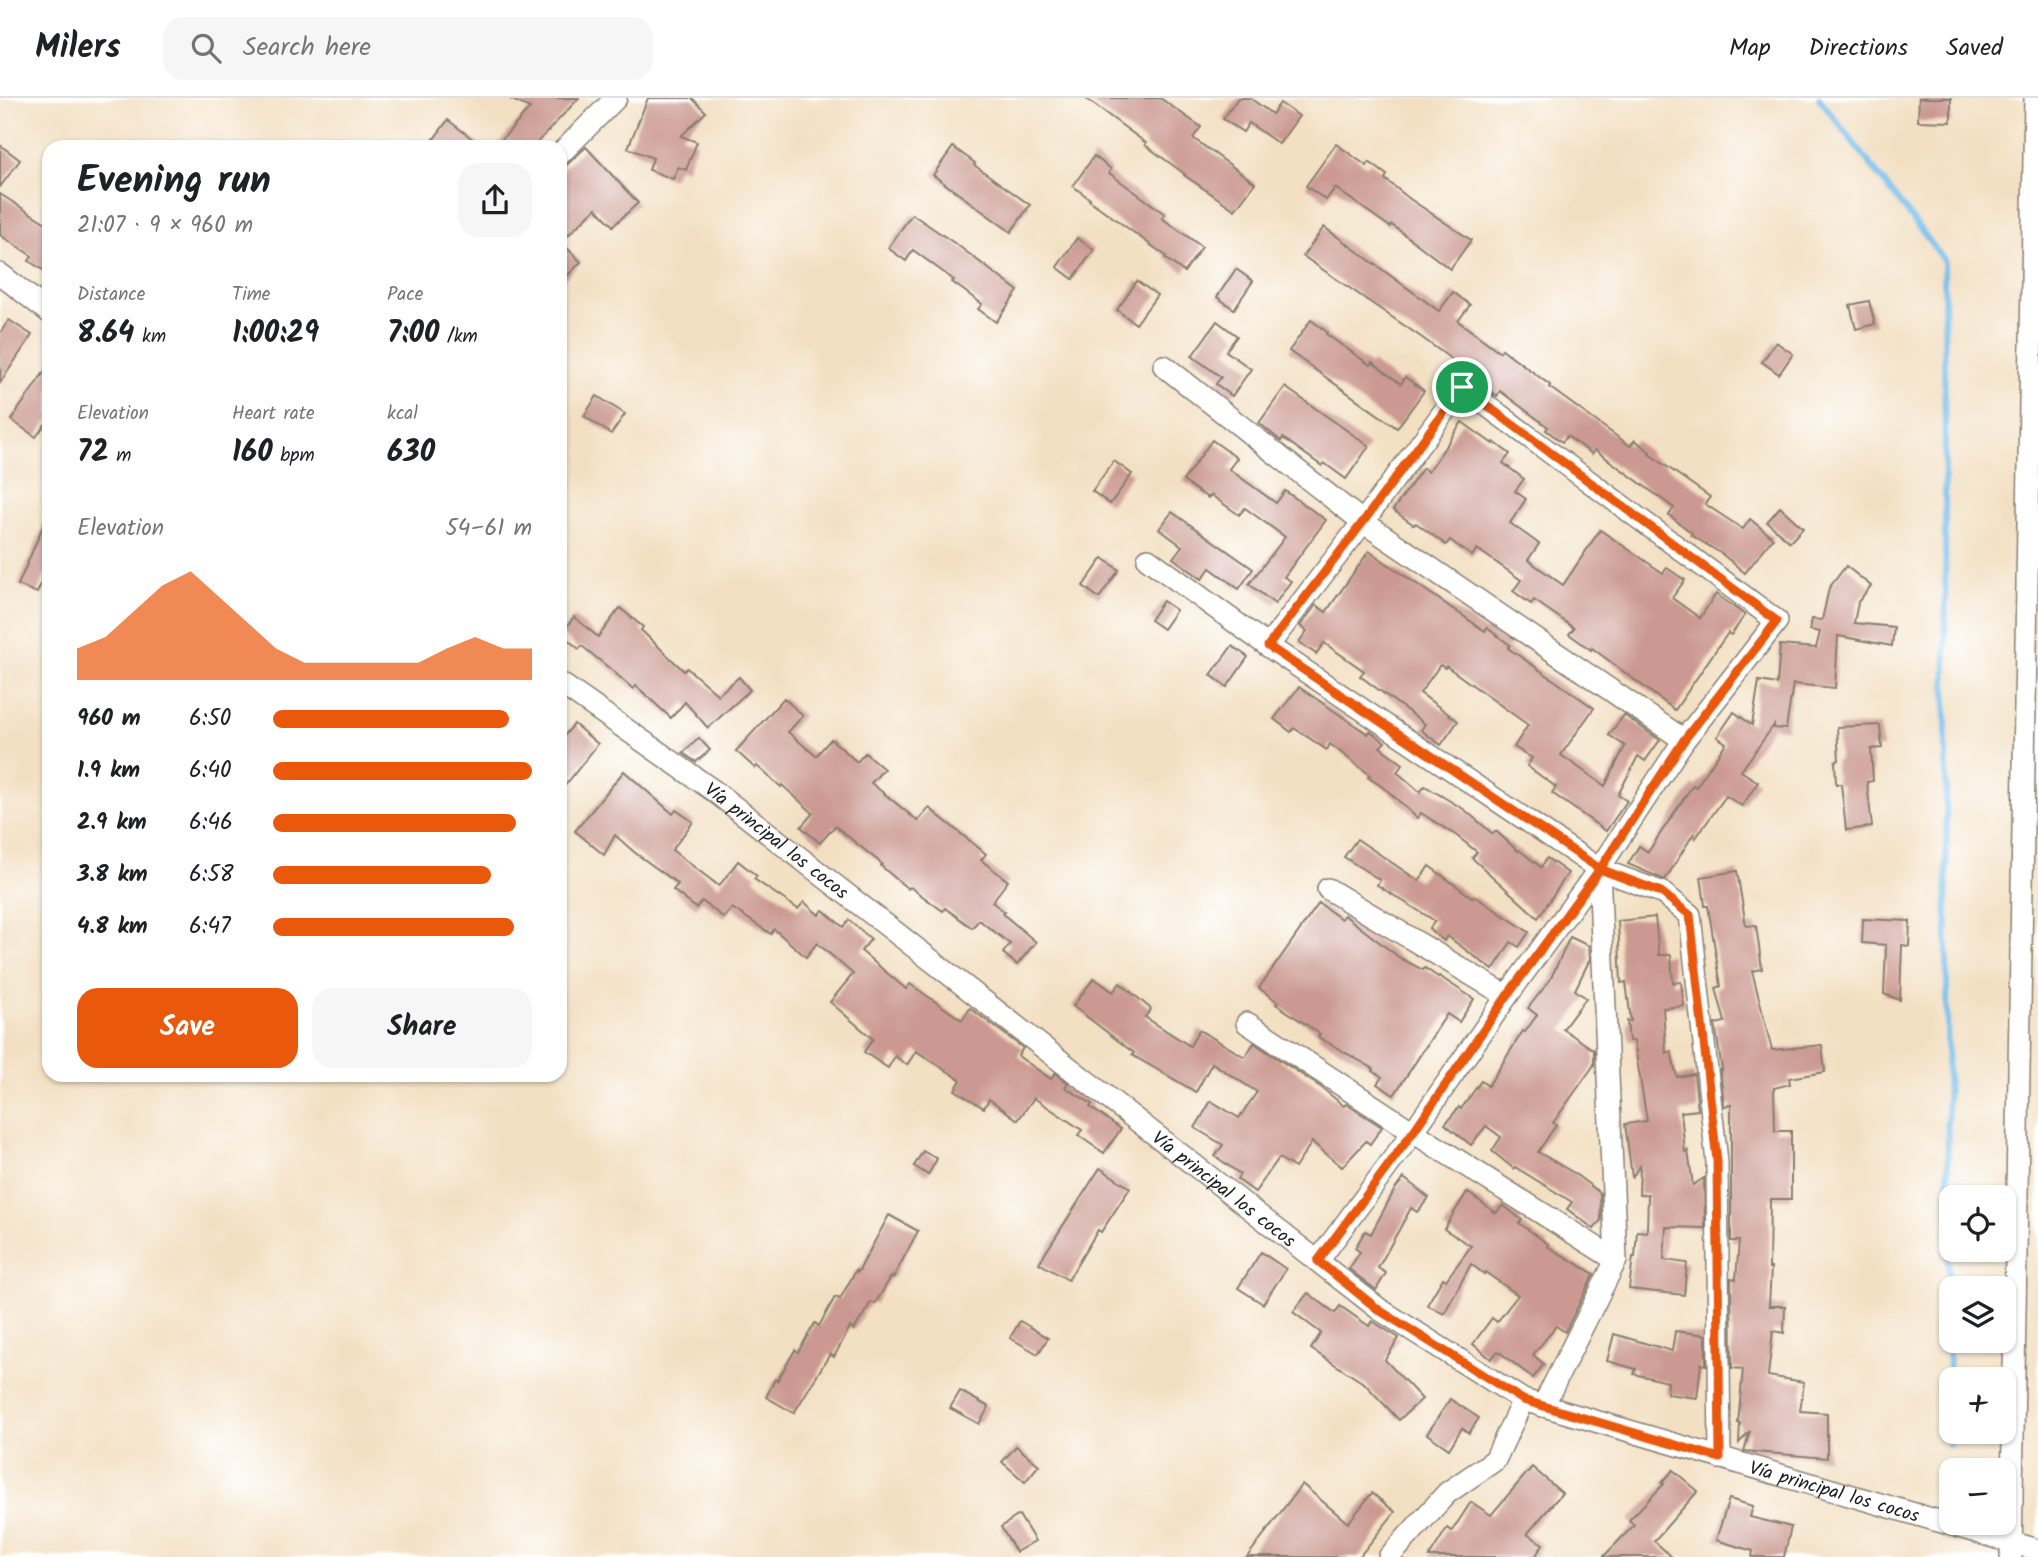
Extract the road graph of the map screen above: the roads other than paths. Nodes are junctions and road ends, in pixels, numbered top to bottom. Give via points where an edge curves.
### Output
1 (616, 98) edge
2 (2035, 98) edge
3 (567, 147) edge
4 (0, 274) edge
5 (42, 307) edge
6 (1164, 366) dead end
7 (1363, 522) junction
8 (1148, 559) dead end
9 (1268, 646) junction
10 (567, 688) edge
11 (1684, 740) junction
12 (1600, 869) junction
13 (1328, 889) dead end
14 (1507, 996) junction
15 (1247, 1023) dead end
16 (1413, 1132) junction
17 (1616, 1260) junction
18 (1318, 1261) junction
19 (1533, 1403) junction
20 (1720, 1458) junction
21 (2011, 1549) edge
22 (2038, 1550) edge
23 (1389, 1557) edge

1 - 3 street
2 - 21 street
4 - 5 street
6 - 7 street
7 - 9 street
7 - 11 street
7 - 11 street via 1462,387 1777,621
8 - 9 street
9 - 12 street
10 - 18 street, Vía principal los cocos via 714,791
11 - 12 street
12 - 14 street
12 - 17 street
12 - 20 street via 1661,892 1690,915 1717,1161
13 - 14 street
14 - 16 street
15 - 16 street
16 - 17 street
16 - 18 street
17 - 19 street
18 - 19 street, Vía principal los cocos via 1379,1310
19 - 20 street, Vía principal los cocos
19 - 23 street via 1495,1461 1447,1493
20 - 21 street, Vía principal los cocos
21 - 22 street, Vía principal los cocos

